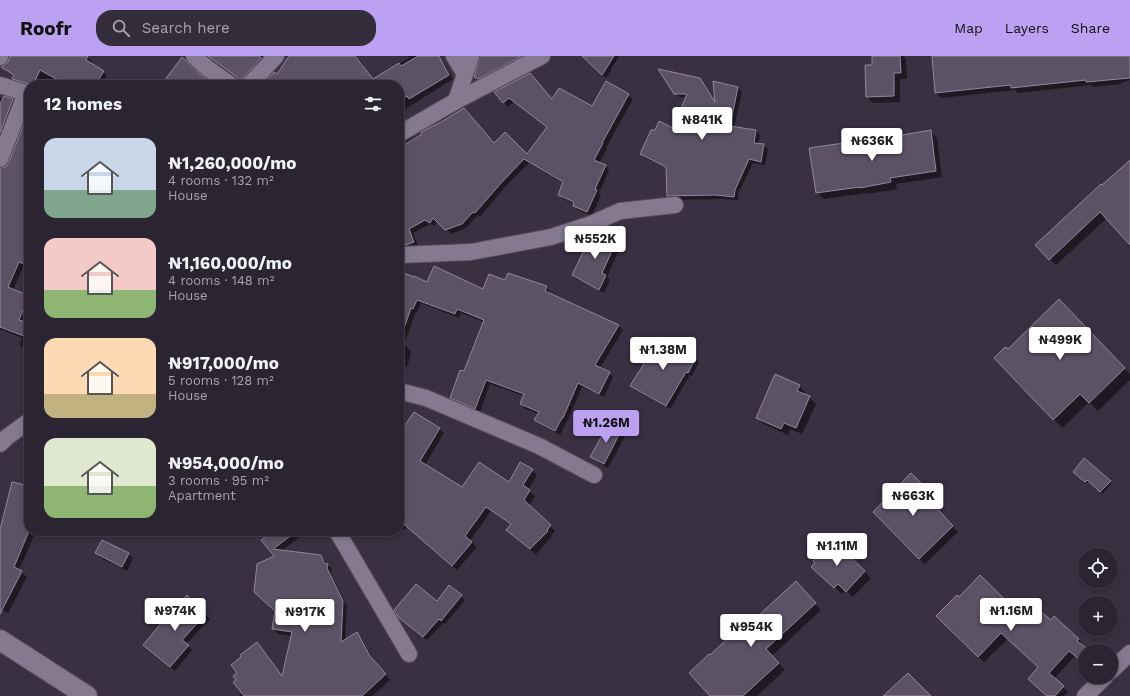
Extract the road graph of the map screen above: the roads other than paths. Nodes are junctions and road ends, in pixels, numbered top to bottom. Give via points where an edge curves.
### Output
1 (194, 56) edge
2 (276, 56) edge
3 (454, 56) edge
4 (471, 56) edge
5 (542, 56) edge
6 (465, 74) junction
7 (224, 80) edge
8 (254, 80) edge
9 (0, 85) edge
10 (24, 93) edge
11 (456, 101) junction
12 (24, 103) edge
13 (404, 131) edge
14 (0, 159) edge
15 (675, 205) dead end
16 (404, 255) edge
17 (404, 392) edge
18 (24, 425) edge
19 (0, 444) edge
20 (594, 475) dead end
21 (340, 536) edge
22 (0, 640) edge
23 (1130, 653) edge
24 (409, 654) dead end
25 (1118, 664) edge
26 (1098, 684) edge
27 (87, 696) edge
28 (1085, 696) edge

1 - 7 street
2 - 8 street
3 - 6 street
4 - 6 street
5 - 11 street
6 - 11 street
9 - 10 street
11 - 13 street
12 - 14 street
15 - 16 street via 620,211 551,237 471,252
17 - 20 street via 426,398 539,446
18 - 19 street
21 - 24 street
22 - 27 street
23 - 25 street
26 - 28 street

